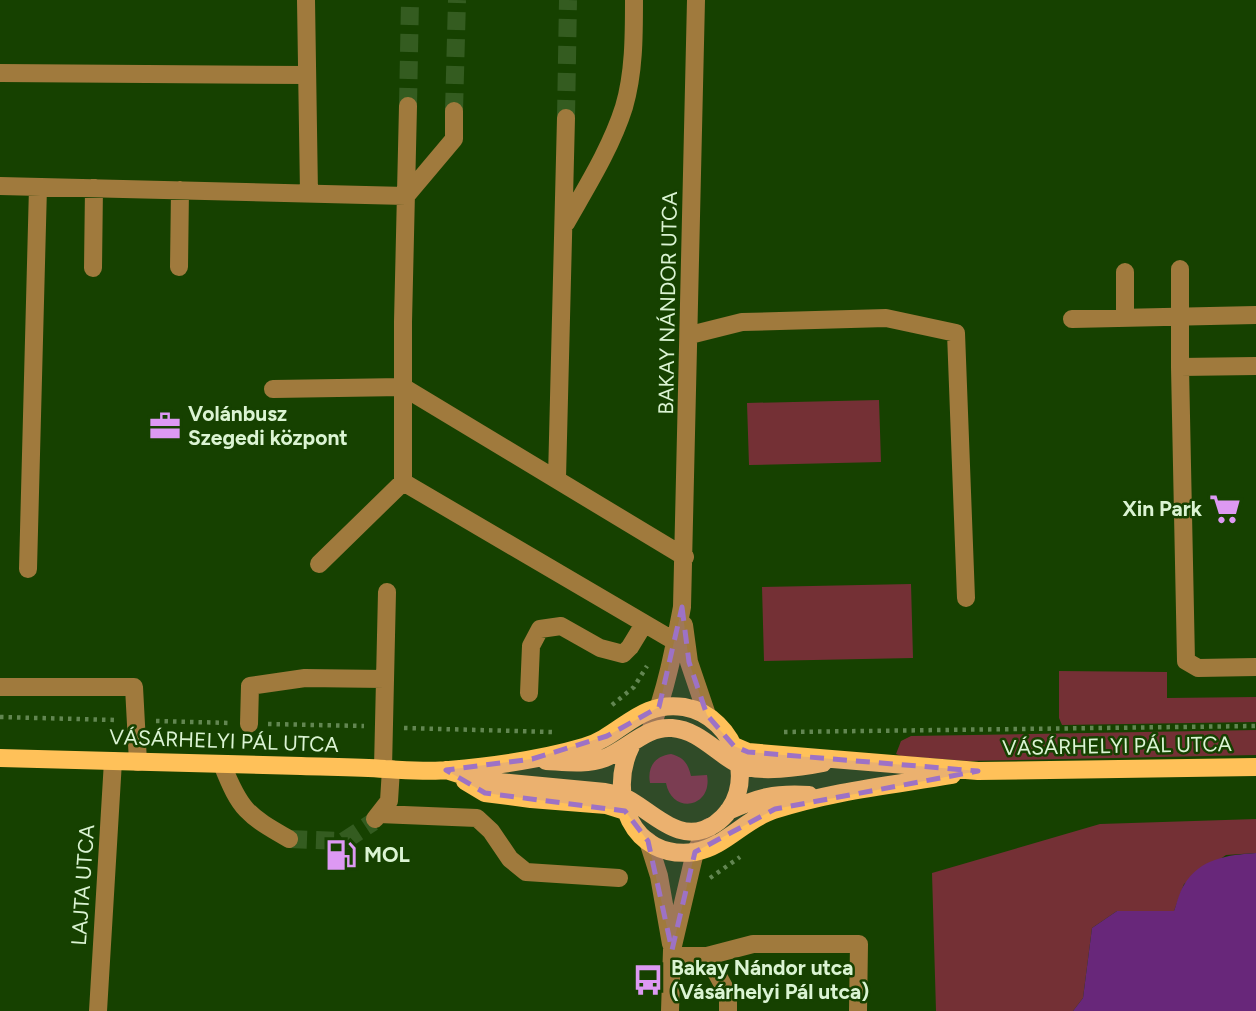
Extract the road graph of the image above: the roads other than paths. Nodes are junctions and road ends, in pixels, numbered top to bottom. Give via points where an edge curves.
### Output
1 (306, 0) edge
2 (634, 0) edge
3 (696, 0) edge
4 (0, 73) edge
5 (305, 75) junction
6 (408, 106) tunnel mouth
7 (454, 111) tunnel mouth
8 (566, 118) tunnel mouth
9 (0, 186) edge
10 (38, 187) junction
11 (94, 188) junction
12 (180, 190) junction
13 (309, 193) junction
14 (406, 196) junction
15 (563, 228) junction
16 (179, 267) dead end
17 (93, 268) dead end
18 (1180, 269) dead end
19 (1125, 272) dead end
20 (1256, 315) edge
21 (1179, 317) junction
22 (1125, 318) junction
23 (1072, 319) dead end
24 (690, 335) junction
25 (1256, 366) edge
26 (1180, 368) junction
27 (403, 387) junction
28 (273, 389) dead end
29 (557, 478) junction
30 (403, 482) junction
31 (685, 557) junction
32 (319, 564) dead end
33 (28, 569) dead end
34 (387, 592) dead end
35 (966, 598) dead end
36 (682, 607) junction
37 (644, 624) junction
38 (676, 642) junction
39 (1256, 667) edge
40 (385, 679) junction
41 (0, 687) edge
42 (529, 693) dead end
43 (659, 707) junction
44 (706, 715) junction
45 (250, 724) dead end
46 (650, 731) junction
47 (631, 746) junction
48 (734, 746) junction
49 (0, 758) edge
50 (840, 759) junction
51 (532, 760) junction
52 (113, 761) junction
53 (138, 762) junction
54 (222, 764) junction
55 (739, 765) junction
56 (1256, 767) edge
57 (387, 769) junction
58 (446, 770) junction
59 (978, 771) junction
60 (825, 796) junction
61 (623, 803) junction
62 (728, 811) junction
63 (709, 827) junction
64 (289, 839) tunnel mouth
65 (648, 841) junction
66 (695, 852) junction
67 (619, 878) dead end
68 (672, 953) junction
69 (707, 956) junction
70 (98, 1011) edge
71 (670, 1011) edge
72 (728, 1011) edge
73 (858, 1011) edge

1 - 5 street
2 - 15 street via 634,46 624,106
3 - 24 street, BAKAY NÁNDOR UTCA
4 - 5 street
5 - 13 street
6 - 14 street
7 - 14 street via 454,139
8 - 15 street
9 - 10 street
10 - 11 street
10 - 33 street
11 - 12 street
11 - 17 street
12 - 13 street
12 - 16 street
13 - 14 street
14 - 27 street
15 - 29 street
18 - 21 street
19 - 22 street
20 - 21 street
21 - 22 street
21 - 26 street
22 - 23 street
24 - 31 street, BAKAY NÁNDOR UTCA
24 - 35 street via 742,322 886,318 956,333
25 - 26 street
26 - 39 street via 1186,661 1198,668
27 - 28 street
27 - 29 street
27 - 30 street
29 - 31 street
30 - 32 street
30 - 37 street
31 - 36 street, BAKAY NÁNDOR UTCA
34 - 40 street
36 - 38 street, BAKAY NÁNDOR UTCA
36 - 44 street, BAKAY NÁNDOR UTCA via 689,662
37 - 38 street
37 - 42 street via 622,654 600,648 561,626 541,629 531,646
38 - 43 street, BAKAY NÁNDOR UTCA
40 - 45 street via 305,678 250,686
40 - 57 street
41 - 53 street via 134,687
43 - 44 main road via 684,707
43 - 46 street, BAKAY NÁNDOR UTCA
43 - 51 main road, VÁSÁRHELYI PÁL UTCA via 586,746
44 - 48 main road via 724,729
46 - 47 main road, VÁSÁRHELYI PÁL UTCA
46 - 55 main road, VÁSÁRHELYI PÁL UTCA via 671,728 692,734
47 - 51 main road, VÁSÁRHELYI PÁL UTCA via 589,762
47 - 61 main road via 621,775
48 - 50 main road, VÁSÁRHELYI PÁL UTCA via 748,752
48 - 55 main road
49 - 52 main road, VÁSÁRHELYI PÁL UTCA
50 - 55 main road, VÁSÁRHELYI PÁL UTCA via 804,767
50 - 59 main road, VÁSÁRHELYI PÁL UTCA
51 - 58 main road, VÁSÁRHELYI PÁL UTCA
52 - 53 main road, VÁSÁRHELYI PÁL UTCA
52 - 70 street, LAJTA UTCA
53 - 54 main road, VÁSÁRHELYI PÁL UTCA
54 - 57 main road, VÁSÁRHELYI PÁL UTCA
54 - 64 street via 234,794 253,819
55 - 62 main road via 737,794
56 - 59 main road, VÁSÁRHELYI PÁL UTCA
57 - 58 main road, VÁSÁRHELYI PÁL UTCA
57 - 67 street via 389,801 376,818 477,818 526,872
58 - 61 main road, VÁSÁRHELYI PÁL UTCA via 485,793
59 - 60 main road, VÁSÁRHELYI PÁL UTCA
60 - 62 main road, VÁSÁRHELYI PÁL UTCA via 779,793
60 - 66 main road, VÁSÁRHELYI PÁL UTCA via 764,813 727,838
61 - 63 main road, VÁSÁRHELYI PÁL UTCA via 666,825 694,830
61 - 65 main road via 637,831
62 - 63 main road, VÁSÁRHELYI PÁL UTCA
63 - 66 street
65 - 66 main road via 666,849
65 - 68 street
66 - 68 street
68 - 69 street
68 - 71 street
69 - 72 street via 728,994
69 - 73 street via 753,944 859,944

